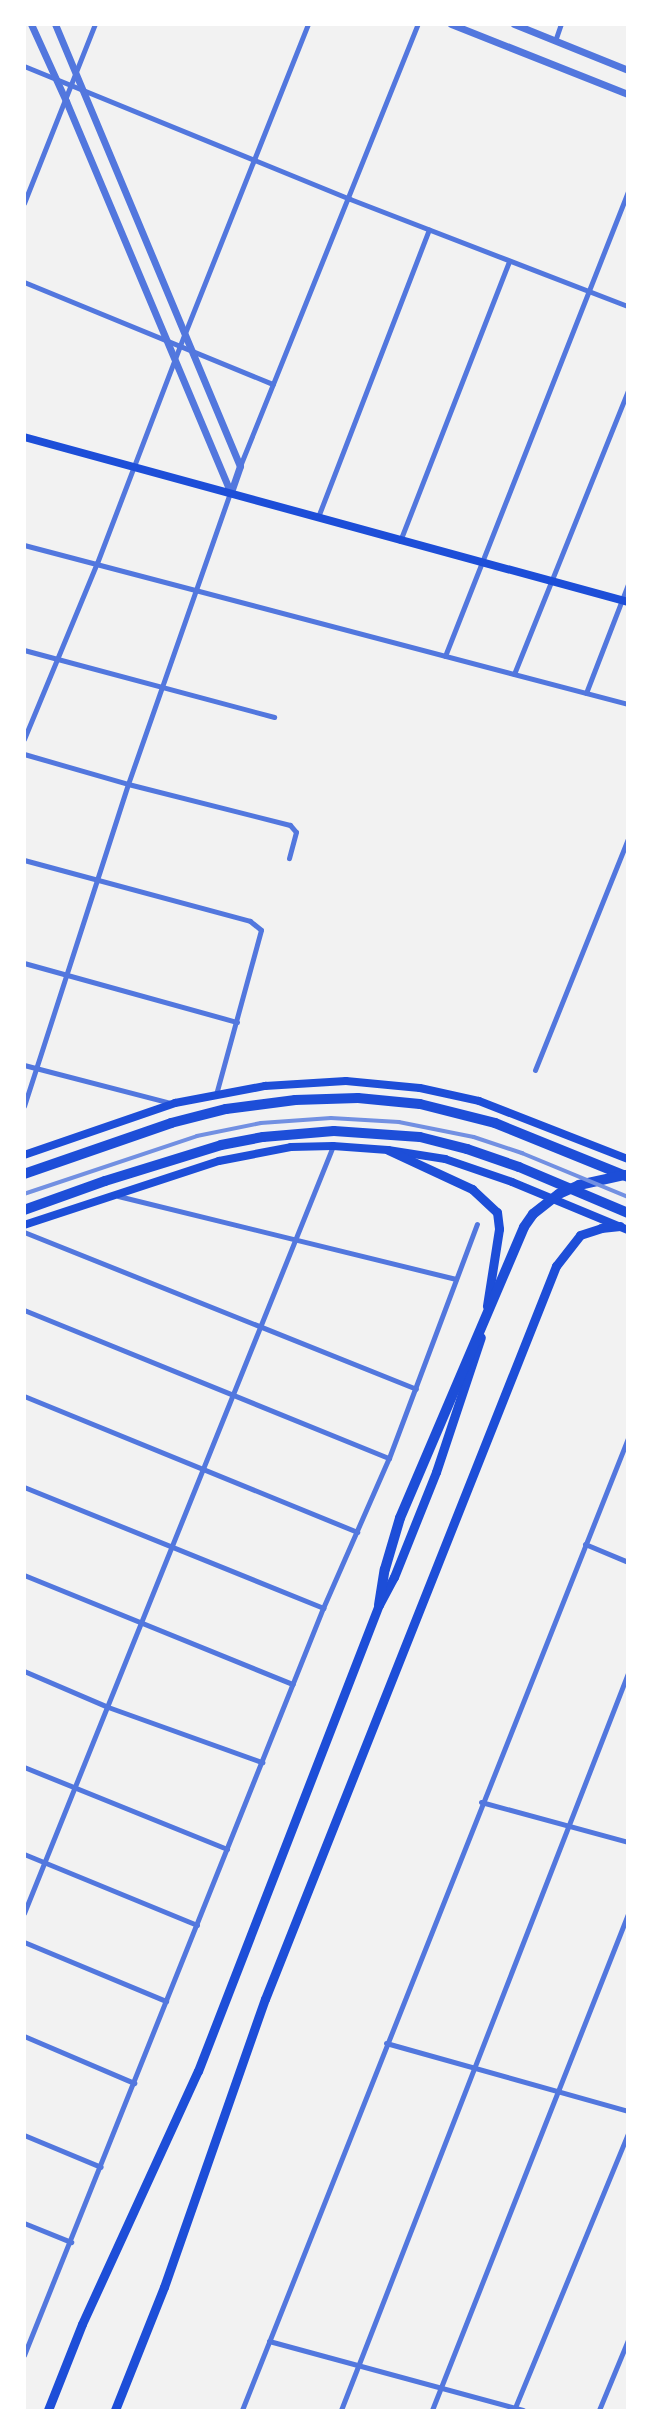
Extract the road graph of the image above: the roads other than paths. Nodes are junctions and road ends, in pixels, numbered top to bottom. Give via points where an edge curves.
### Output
1 (31, 24) edge
2 (55, 24) edge
3 (95, 24) edge
4 (308, 24) edge
5 (418, 24) edge
6 (451, 24) edge
7 (514, 24) edge
8 (561, 24) edge
9 (555, 41) junction
10 (24, 66) edge
11 (628, 70) edge
12 (76, 72) junction
13 (54, 77) junction
14 (72, 84) junction
15 (81, 88) junction
16 (628, 94) edge
17 (66, 101) junction
18 (254, 160) junction
19 (628, 192) edge
20 (350, 199) junction
21 (24, 203) edge
22 (429, 230) junction
23 (509, 262) junction
24 (24, 282) edge
25 (588, 291) junction
26 (628, 306) edge
27 (185, 333) junction
28 (167, 339) junction
29 (181, 347) junction
30 (194, 353) junction
31 (177, 360) junction
32 (273, 384) junction
33 (628, 390) edge
34 (24, 437) edge
35 (134, 466) junction
36 (240, 466) junction
37 (230, 492) junction
38 (318, 517) junction
39 (400, 541) junction
40 (24, 545) edge
41 (480, 562) junction
42 (97, 563) junction
43 (552, 581) junction
44 (628, 584) edge
45 (196, 590) junction
46 (624, 601) edge
47 (24, 650) edge
48 (445, 656) junction
49 (58, 659) junction
50 (514, 674) junction
51 (161, 688) junction
52 (586, 693) junction
53 (628, 704) edge
54 (274, 717) dead end
55 (24, 739) edge
56 (24, 754) edge
57 (128, 784) junction
58 (628, 839) edge
59 (289, 858) dead end
60 (24, 860) edge
61 (99, 880) junction
62 (24, 963) edge
63 (68, 974) junction
64 (237, 1022) junction
65 (24, 1066) edge
66 (38, 1069) junction
67 (535, 1070) dead end
68 (216, 1095) junction
69 (174, 1104) junction
70 (24, 1106) edge
71 (332, 1146) junction
72 (388, 1150) junction
73 (24, 1156) edge
74 (628, 1159) edge
75 (24, 1174) edge
76 (628, 1176) edge
77 (111, 1195) junction
78 (24, 1210) edge
79 (628, 1213) edge
80 (477, 1224) dead end
81 (24, 1226) edge
82 (624, 1228) edge
83 (24, 1232) edge
84 (296, 1238) junction
85 (456, 1279) junction
86 (24, 1310) edge
87 (261, 1327) junction
88 (416, 1389) junction
89 (234, 1393) junction
90 (24, 1396) edge
91 (628, 1438) edge
92 (389, 1458) junction
93 (202, 1468) junction
94 (24, 1487) edge
95 (357, 1532) junction
96 (585, 1544) junction
97 (172, 1547) junction
98 (628, 1562) edge
99 (24, 1575) edge
100 (379, 1605) junction
101 (323, 1608) junction
102 (142, 1622) junction
103 (24, 1671) edge
104 (628, 1673) edge
105 (293, 1684) junction
106 (108, 1707) junction
107 (262, 1762) junction
108 (24, 1767) edge
109 (75, 1788) junction
110 (481, 1802) junction
111 (569, 1827) junction
112 (628, 1842) edge
113 (227, 1849) junction
114 (24, 1854) edge
115 (46, 1862) junction
116 (24, 1913) edge
117 (628, 1914) edge
118 (197, 1925) junction
119 (24, 1942) edge
120 (166, 2001) junction
121 (24, 2036) edge
122 (386, 2043) junction
123 (473, 2069) junction
124 (134, 2083) junction
125 (557, 2092) junction
126 (628, 2111) edge
127 (628, 2133) edge
128 (24, 2135) edge
129 (101, 2167) junction
130 (24, 2222) edge
131 (71, 2242) junction
132 (628, 2340) edge
133 (269, 2341) junction
134 (24, 2355) edge
135 (359, 2366) junction
136 (441, 2388) junction
137 (514, 2409) edge
138 (48, 2410) edge
139 (115, 2410) edge
140 (242, 2410) edge
141 (341, 2410) edge
142 (432, 2410) edge
143 (523, 2410) edge
144 (599, 2410) edge

1 - 13 street
2 - 12 street
3 - 12 street
4 - 18 street
5 - 20 street
6 - 16 street
7 - 9 street
8 - 9 street
9 - 11 street
10 - 13 street
12 - 14 street
12 - 15 street
13 - 14 street
13 - 17 street
14 - 15 street
14 - 17 street
15 - 18 street
15 - 27 street
17 - 21 street
17 - 28 street
18 - 20 street
18 - 27 street
19 - 25 street
20 - 22 street
20 - 32 street
22 - 23 street
22 - 38 street
23 - 25 street
23 - 39 street
24 - 28 street
25 - 26 street
25 - 41 street
27 - 29 street
27 - 30 street
28 - 29 street
28 - 31 street
29 - 30 street
29 - 31 street
30 - 32 street
30 - 36 street
31 - 35 street
31 - 37 street
32 - 36 street
33 - 43 street
34 - 35 main road
35 - 37 main road
35 - 42 street
36 - 37 street
37 - 38 main road
37 - 45 street
38 - 39 main road
39 - 41 main road
40 - 42 street
41 - 43 main road
41 - 48 street
42 - 45 street
42 - 49 street
43 - 46 main road
43 - 50 street
44 - 46 street
45 - 48 street
45 - 51 street
46 - 52 street
47 - 49 street
48 - 50 street
49 - 51 street
49 - 55 street
50 - 52 street
51 - 54 street
51 - 57 street
52 - 53 street
56 - 57 street
57 - 59 street via 290,825 296,832
57 - 61 street
58 - 67 street
60 - 61 street
61 - 63 street
61 - 64 street via 250,921 261,930
62 - 63 street
63 - 64 street
63 - 66 street
64 - 68 street
65 - 66 street
66 - 69 street
66 - 70 street
68 - 69 main road
68 - 74 main road via 318,1082 392,1084 479,1101
69 - 73 main road
71 - 72 main road
71 - 77 main road via 291,1147 219,1160
71 - 84 street
72 - 82 main road via 456,1163
72 - 100 main road via 481,1195 497,1212 499,1229 484,1327 473,1366 436,1472
75 - 76 highway via 196,1116 257,1104 358,1098 420,1104 495,1123
76 - 100 highway via 579,1185 559,1194 524,1227 401,1518
77 - 81 main road
77 - 84 street
78 - 79 highway via 221,1145 299,1132 376,1132 494,1157
80 - 85 street
82 - 139 main road via 601,1228 580,1235 556,1266 265,1999 164,2287
83 - 87 street
84 - 85 street
84 - 87 street
85 - 88 street
86 - 89 street
87 - 88 street
87 - 89 street
88 - 92 street
89 - 92 street
89 - 93 street
90 - 93 street
91 - 96 street
92 - 95 street
93 - 95 street
93 - 97 street
94 - 97 street
95 - 101 street
96 - 98 street
96 - 110 street
97 - 101 street
97 - 102 street
99 - 102 street
100 - 138 main road via 198,2071 82,2324
101 - 105 street
102 - 105 street
102 - 106 street
103 - 106 street
104 - 111 street
105 - 107 street
106 - 107 street
106 - 109 street
107 - 113 street
108 - 109 street
109 - 113 street
109 - 115 street
110 - 111 street
110 - 122 street
111 - 112 street
111 - 123 street
113 - 118 street
114 - 115 street
115 - 116 street
115 - 118 street
117 - 125 street
118 - 120 street
119 - 120 street
120 - 124 street
121 - 124 street
122 - 123 street
122 - 133 street
123 - 125 street
123 - 135 street
124 - 129 street
125 - 126 street
125 - 136 street
127 - 137 street
128 - 129 street
129 - 131 street
130 - 131 street
131 - 134 street
132 - 144 street
133 - 135 street
133 - 140 street
135 - 136 street
135 - 141 street
136 - 137 street
136 - 142 street
137 - 143 street

